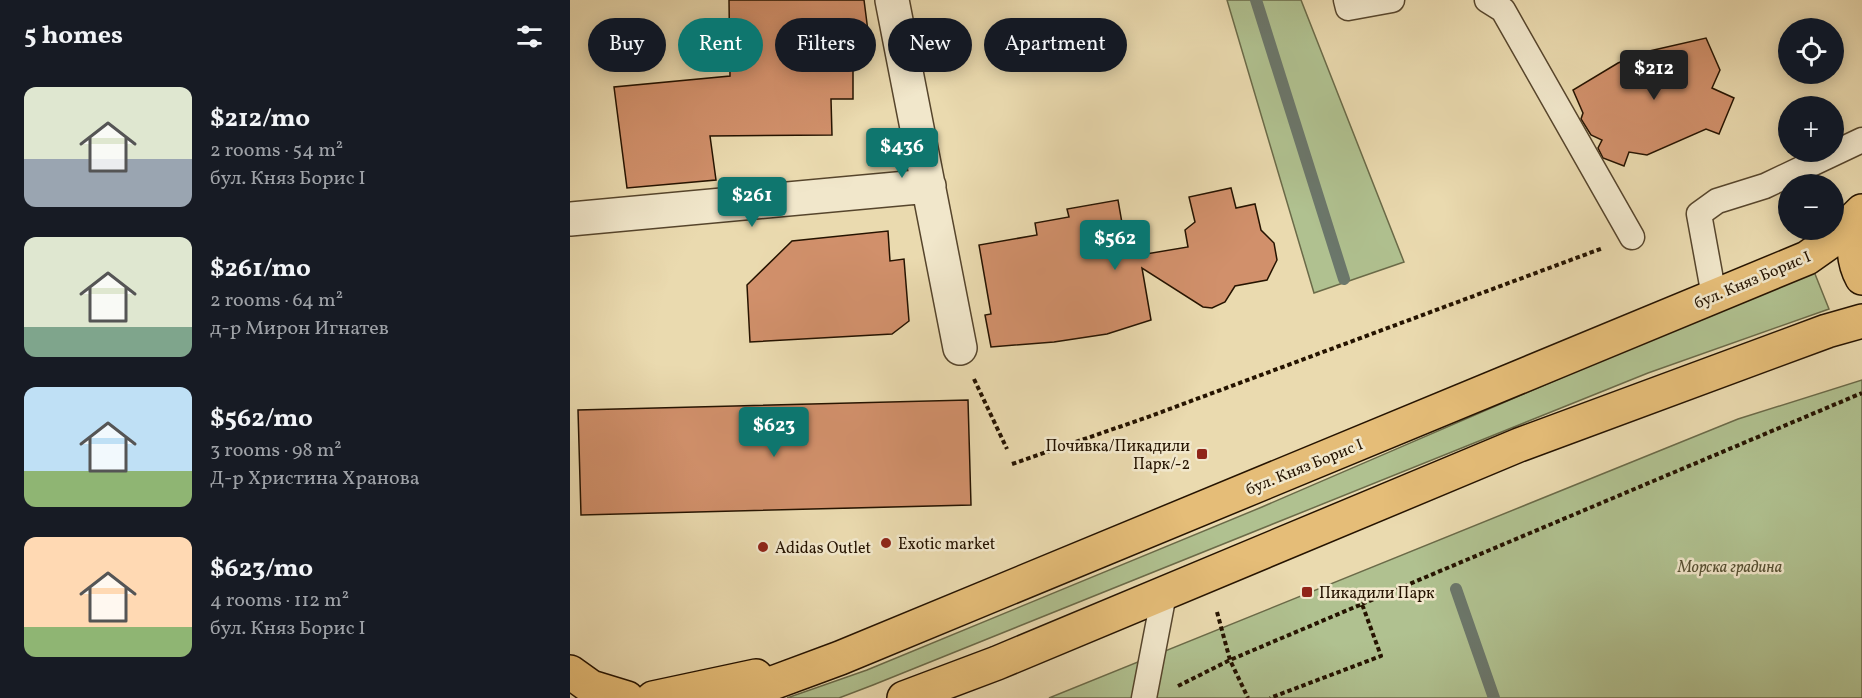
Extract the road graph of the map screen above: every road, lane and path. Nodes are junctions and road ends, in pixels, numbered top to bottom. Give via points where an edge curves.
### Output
1 (892, 0) edge
2 (1346, 0) edge
3 (1392, 0) edge
4 (1487, 0) edge
5 (1862, 140) edge
6 (929, 186) junction
7 (1862, 211) edge
8 (570, 219) edge
9 (1632, 237) joint
10 (1862, 278) edge
11 (1714, 296) junction
12 (1862, 321) edge
13 (960, 348) joint
14 (1862, 393) edge
15 (1007, 449) dead end
16 (1012, 464) dead end
17 (1207, 576) junction
18 (1164, 594) junction
19 (1362, 604) junction
20 (840, 658) junction
21 (1230, 660) junction
22 (570, 672) edge
23 (1173, 688) dead end
24 (627, 698) edge
25 (653, 698) edge
26 (732, 698) edge
27 (904, 698) edge
28 (1144, 698) edge
29 (1248, 698) edge
30 (1270, 698) edge

1 - 6 street
2 - 3 lane via 1348,8
4 - 9 lane via 1503,10
5 - 11 lane via 1765,186 1717,201 1699,214
6 - 8 street
6 - 13 street
7 - 10 highway via 1855,229 1854,250
7 - 11 highway, бул. Княз Борис I via 1834,239 1807,258
9 - 16 path
11 - 20 highway, бул. Княз Борис I
12 - 17 highway via 1519,445
13 - 15 path
14 - 19 path
17 - 18 highway
17 - 21 path
18 - 27 highway
18 - 28 lane
19 - 21 path
19 - 30 path via 1381,656
20 - 25 highway
20 - 26 highway, бул. Княз Борис I
21 - 23 path
21 - 29 path
22 - 24 highway via 591,687

